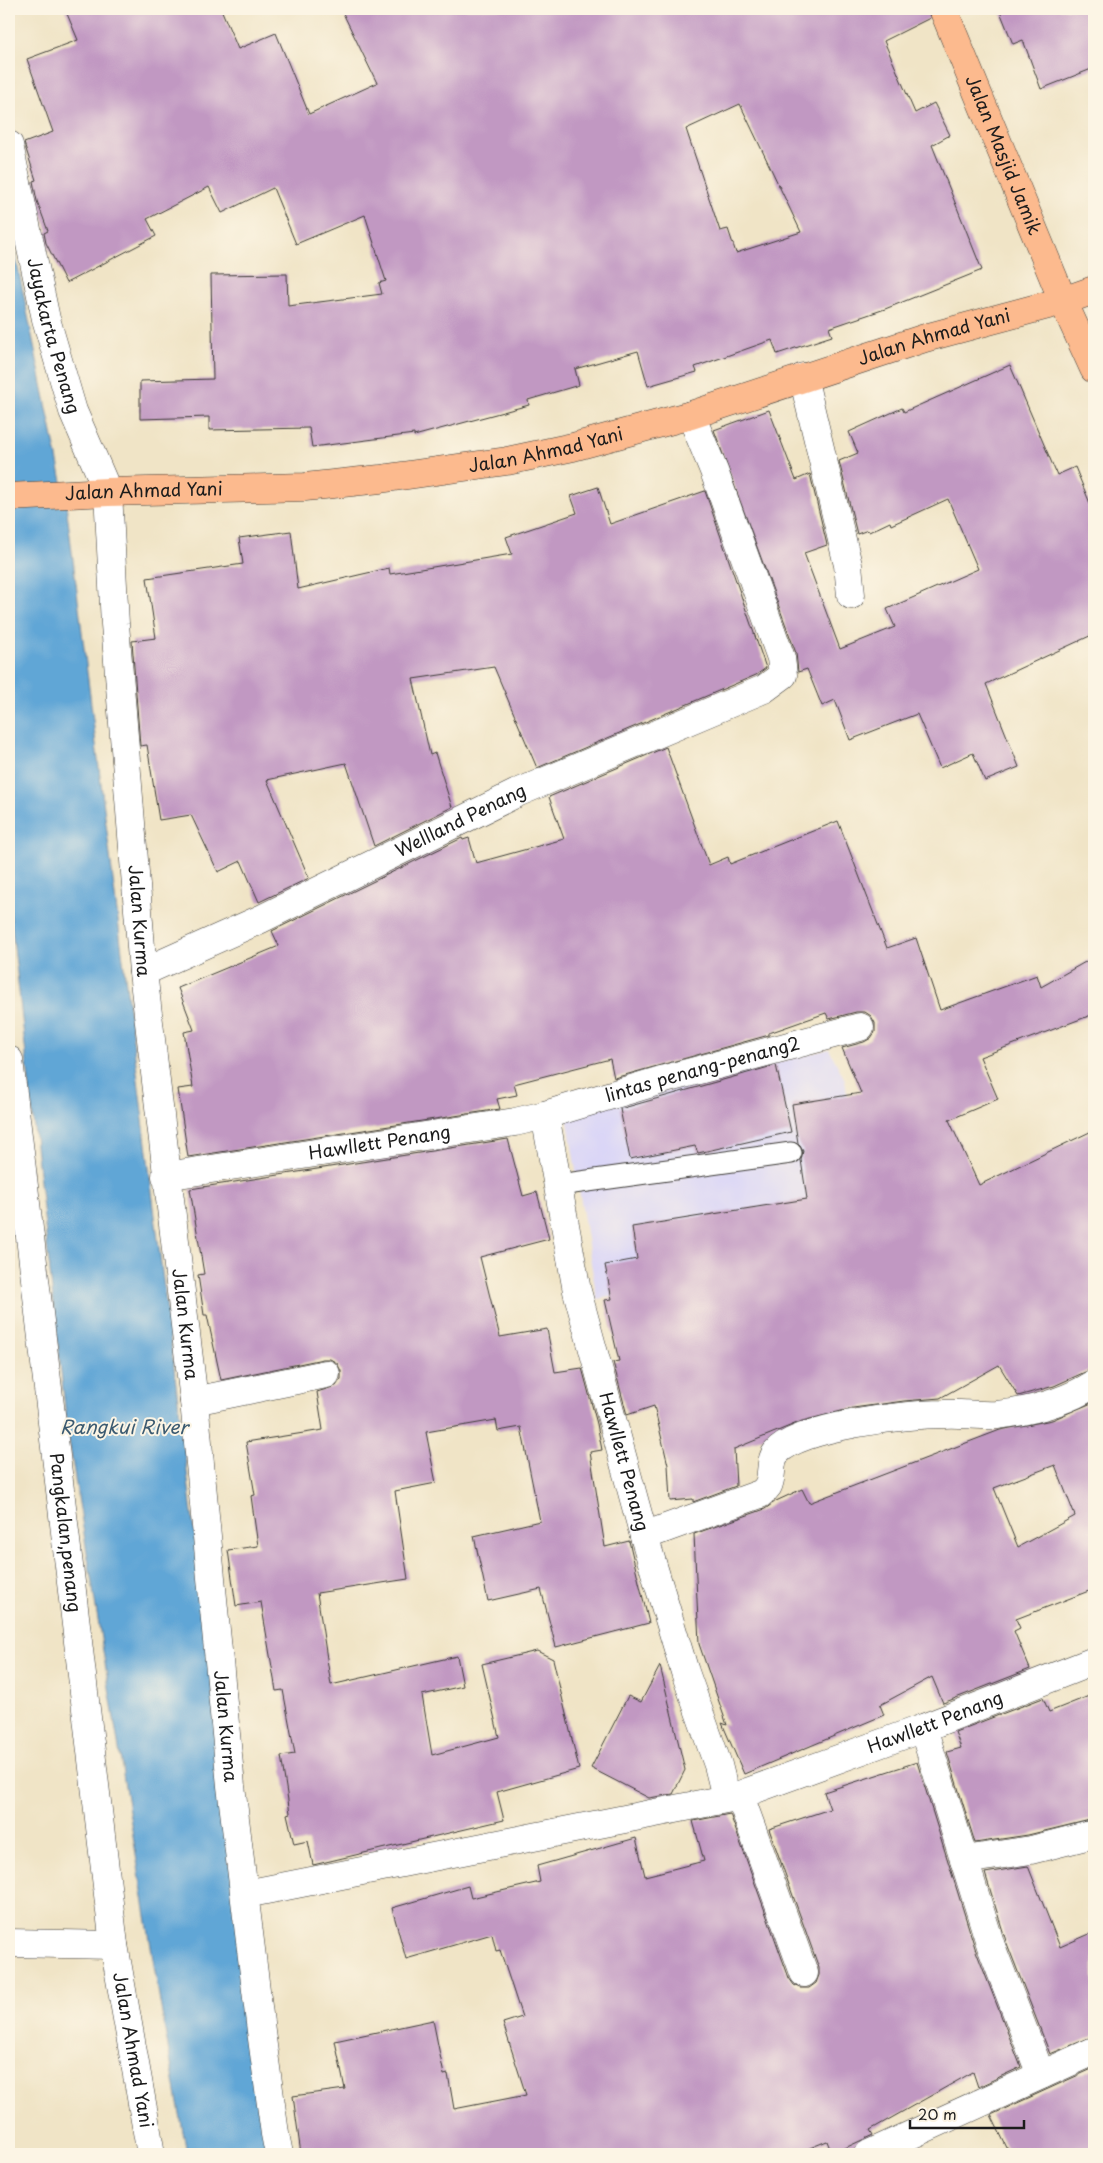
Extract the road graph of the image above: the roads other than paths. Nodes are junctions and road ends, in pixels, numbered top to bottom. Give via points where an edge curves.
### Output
1 (943, 9) edge
2 (9, 145) edge
3 (1094, 290) edge
4 (1063, 301) junction
5 (1094, 369) edge
6 (803, 377) junction
7 (691, 415) junction
8 (97, 493) junction
9 (9, 498) edge
10 (852, 595) dead end
11 (143, 972) junction
12 (860, 1027) dead end
13 (9, 1060) edge
14 (545, 1115) junction
15 (791, 1153) dead end
16 (166, 1176) junction
17 (559, 1185) junction
18 (326, 1374) dead end
19 (1094, 1384) edge
20 (194, 1401) junction
21 (644, 1536) junction
22 (1094, 1661) edge
23 (923, 1728) junction
24 (736, 1797) junction
25 (1094, 1834) edge
26 (964, 1860) junction
27 (246, 1894) junction
28 (9, 1943) edge
29 (114, 1945) junction
30 (804, 1973) dead end
31 (1094, 2051) edge
32 (1041, 2075) junction
33 (151, 2154) edge
34 (279, 2154) edge
35 (869, 2154) edge

1 - 4 main road, Jalan Masjid Jamik
2 - 8 street, Jayakarta Penang via 46,319
3 - 4 main road, Jalan Ahmad Yani
4 - 5 main road, Jalan Masjid Jamik
4 - 6 main road, Jalan Ahmad Yani via 924,338
6 - 7 main road, Jalan Ahmad Yani
6 - 10 street via 848,565
7 - 8 main road, Jalan Ahmad Yani via 507,461 380,479 305,487
7 - 11 street, Wellland Penang via 781,658 783,675 764,690 517,793 261,919
8 - 9 main road, Jalan Ahmad Yani
8 - 11 street, Jalan Kurma via 115,624
11 - 16 street, Jalan Kurma
12 - 14 street, lintas penang-penang2
13 - 29 street, Pangkalan,penang
14 - 16 street, Hawllett Penang
14 - 17 street, Hawllett Penang
15 - 17 lane
16 - 20 street, Jalan Kurma
17 - 21 street, Hawllett Penang via 577,1291
18 - 20 street
19 - 21 street via 1074,1396 1038,1408 995,1415 908,1415 817,1432 788,1444 775,1454 769,1485 760,1494
20 - 27 street, Jalan Kurma via 231,1786
21 - 24 street, Hawllett Penang via 723,1785
22 - 23 street, Hawllett Penang
23 - 24 street, Hawllett Penang
23 - 26 street
24 - 27 street
24 - 30 street
25 - 26 street via 1031,1850
26 - 32 street via 991,1946
27 - 34 street, Jalan Kurma
28 - 29 street
29 - 33 street, Jalan Ahmad Yani
31 - 32 street
32 - 35 street

